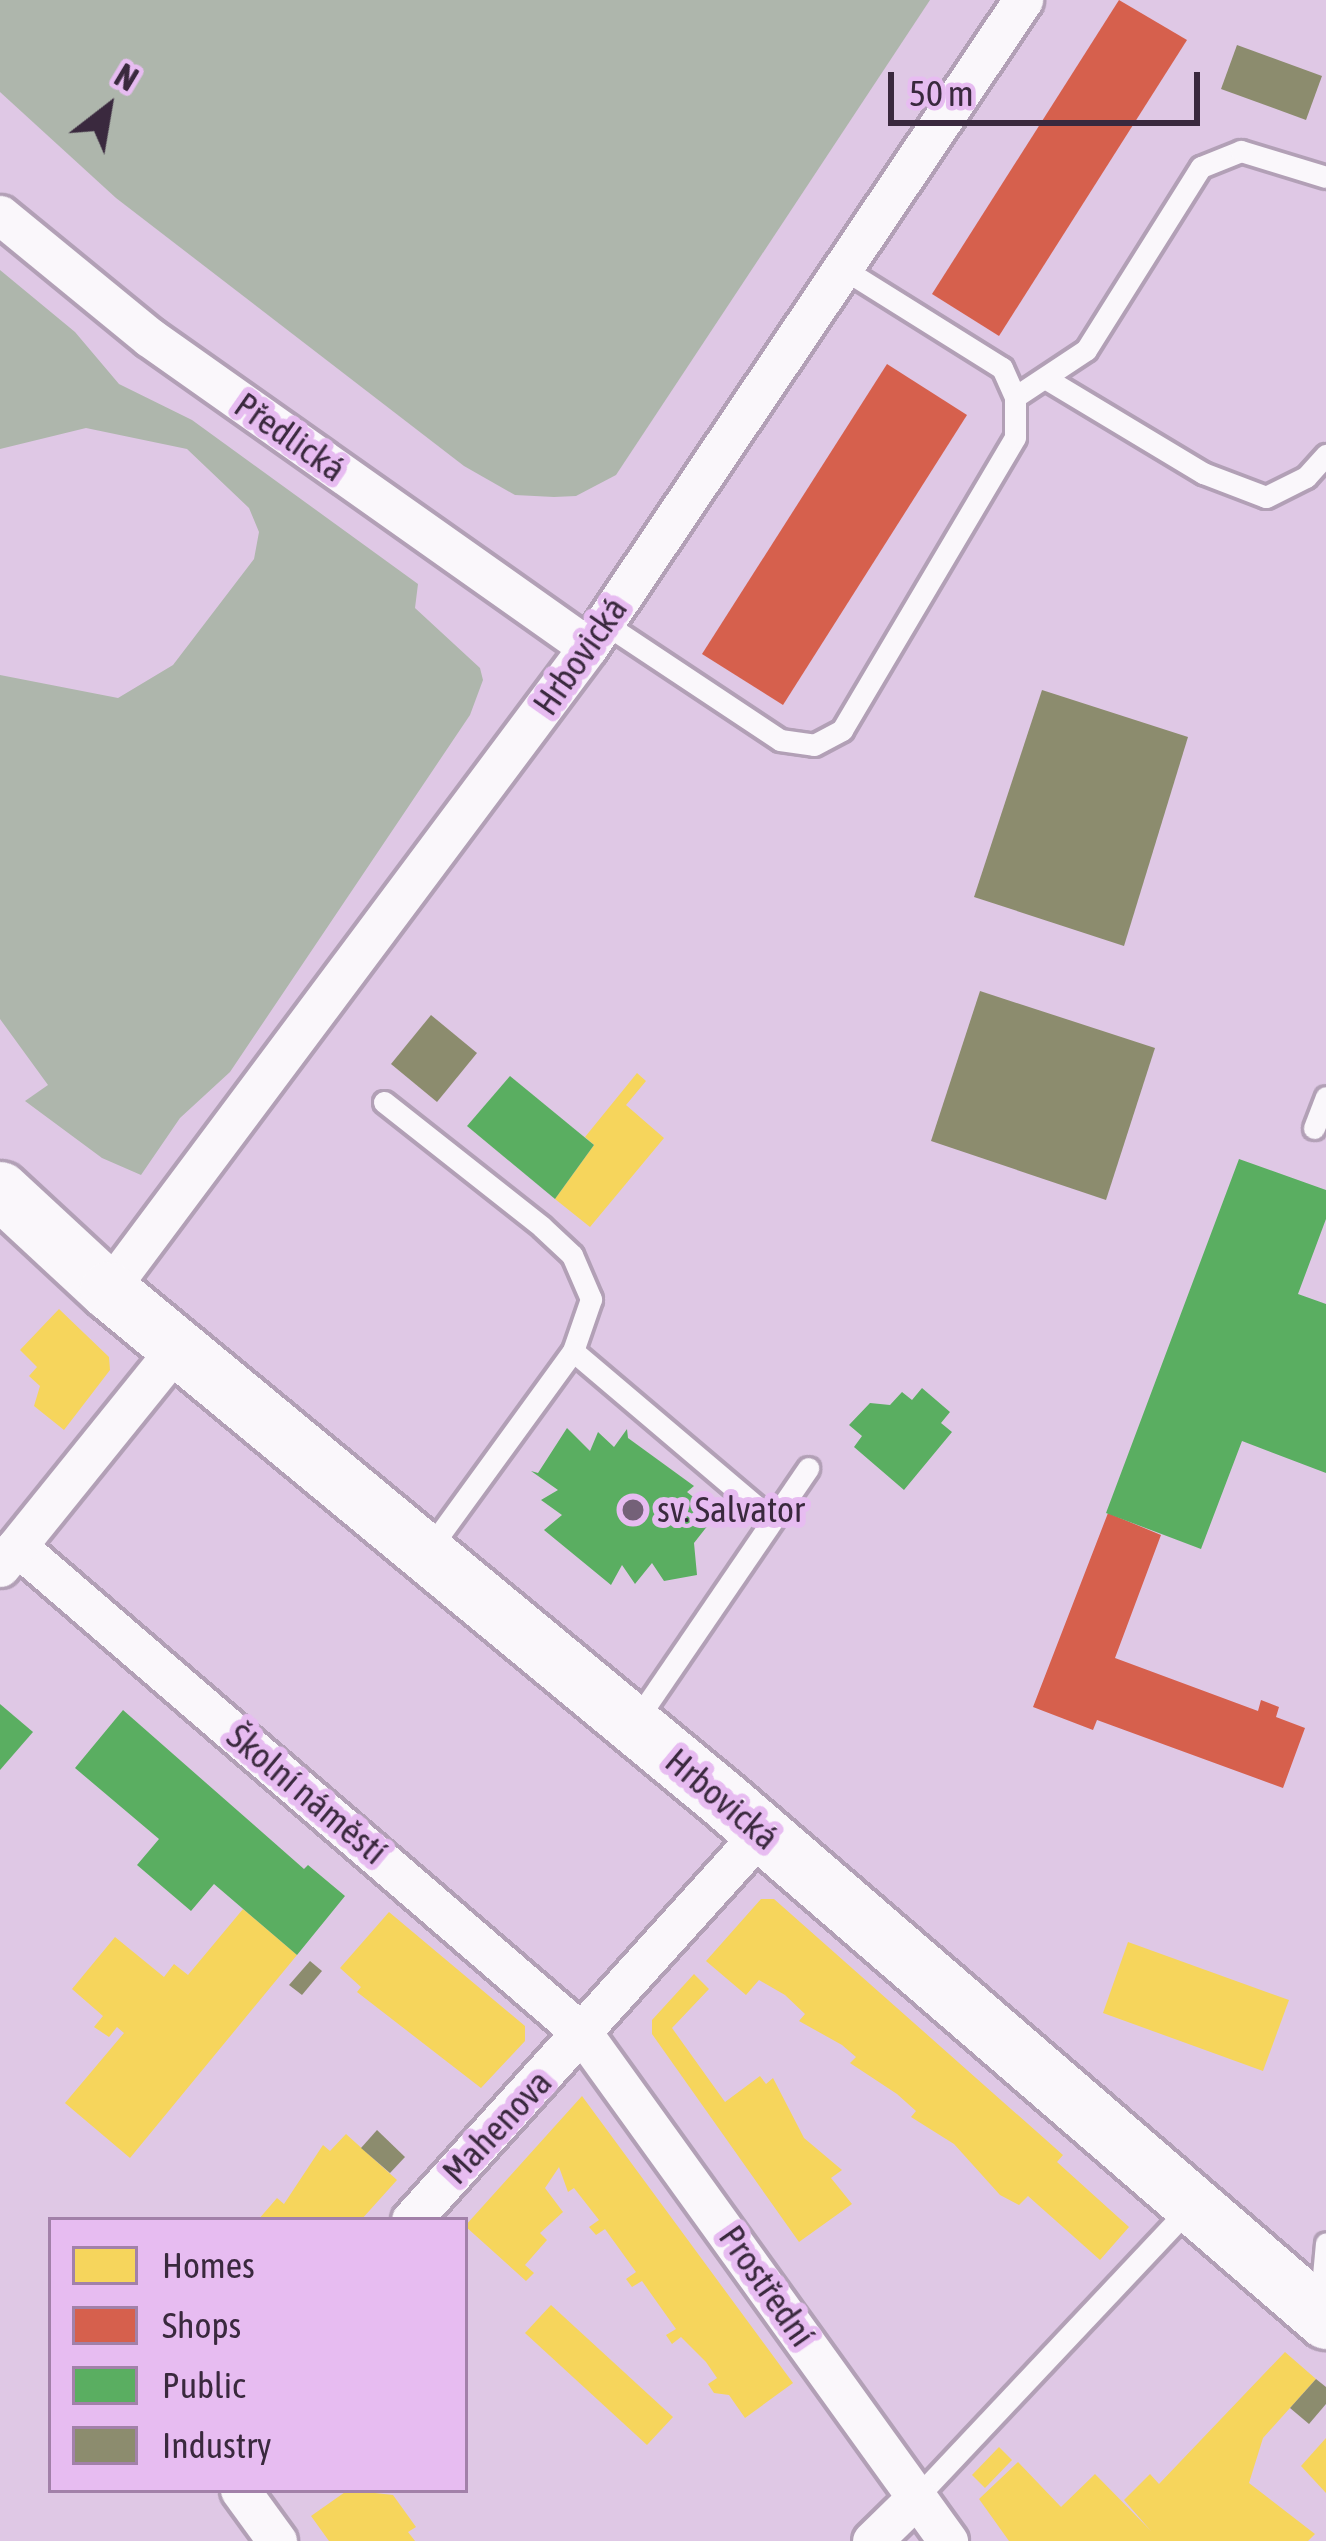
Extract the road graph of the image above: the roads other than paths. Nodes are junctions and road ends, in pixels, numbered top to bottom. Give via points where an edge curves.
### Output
1 (1023, 0) edge
2 (1326, 177) edge
3 (0, 215) edge
4 (845, 270) junction
5 (1050, 381) junction
6 (1015, 397) junction
7 (1326, 455) edge
8 (596, 635) junction
9 (1326, 1097) edge
10 (384, 1102) dead end
11 (1314, 1128) dead end
12 (0, 1190) edge
13 (108, 1290) junction
14 (177, 1348) junction
15 (573, 1351) junction
16 (808, 1468) dead end
17 (770, 1518) junction
18 (425, 1554) junction
19 (8, 1557) edge
20 (633, 1725) junction
21 (762, 1832) junction
22 (583, 2034) junction
23 (1191, 2206) junction
24 (414, 2217) edge
25 (1326, 2243) edge
26 (1323, 2317) edge
27 (242, 2493) edge
28 (917, 2497) junction
29 (277, 2541) edge
30 (872, 2541) edge
31 (947, 2541) edge

1 - 4 street, Hrbovická
2 - 5 lane via 1241,151 1201,167 1124,300
3 - 8 street, Předlická via 149,337
4 - 6 lane via 1002,368
4 - 8 street, Hrbovická
5 - 6 lane
5 - 7 lane via 1203,473 1266,497 1306,477
6 - 8 lane via 1015,437 842,730 814,745 780,740
8 - 13 street, Hrbovická
9 - 11 lane
10 - 15 lane via 572,1255 591,1300
12 - 13 main road, Hrbovická
13 - 14 main road, Hrbovická
14 - 18 main road, Hrbovická
14 - 19 street, Školní náměstí
15 - 17 lane
15 - 18 lane
16 - 17 lane
17 - 20 lane
18 - 20 main road, Hrbovická
19 - 22 street, Školní náměstí
20 - 21 main road, Hrbovická
21 - 22 street
21 - 23 main road, Hrbovická
22 - 24 street, Mahenova
22 - 28 street, Prostřední
23 - 26 main road, Hrbovická
23 - 28 lane
25 - 26 lane
27 - 29 street
28 - 30 street
28 - 31 street, Prostřední

